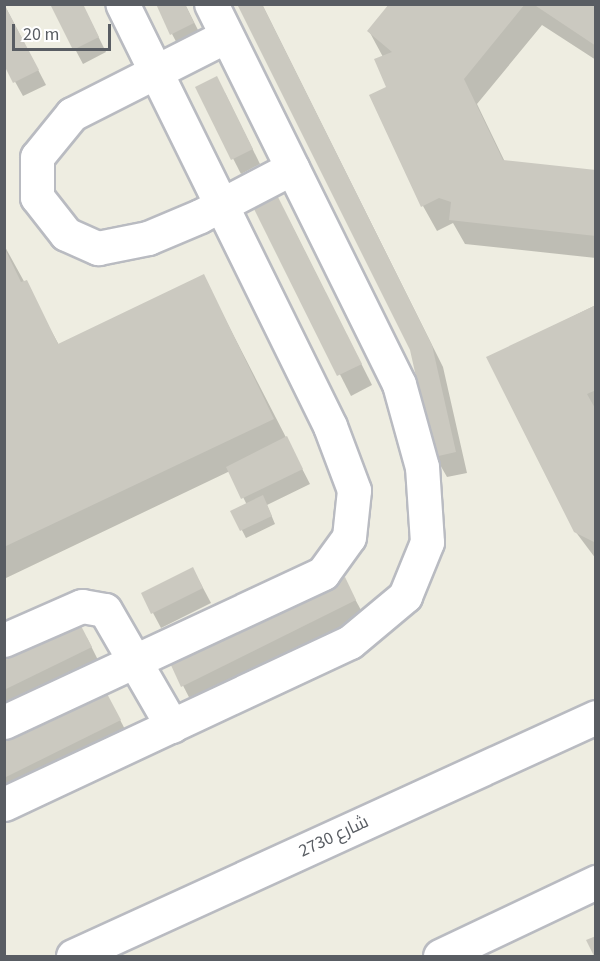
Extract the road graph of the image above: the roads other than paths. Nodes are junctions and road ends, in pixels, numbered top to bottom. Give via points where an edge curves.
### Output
1 (122, 4) edge
2 (211, 4) edge
3 (226, 36) junction
4 (157, 72) junction
5 (292, 168) junction
6 (221, 202) junction
7 (4, 640) edge
8 (136, 660) junction
9 (596, 717) edge
10 (4, 722) edge
11 (172, 726) junction
12 (4, 804) edge
13 (596, 882) edge
14 (73, 957) edge
15 (441, 957) edge

1 - 4 street
2 - 3 street
3 - 4 street
3 - 5 street
4 - 6 street
4 - 6 street via 72,114 37,157 37,197 66,234 98,248 148,238 200,216
5 - 6 street
5 - 11 street via 399,384 422,467 427,542 405,596 350,642
6 - 8 street via 330,426 354,490 350,537 323,573
7 - 8 street via 82,606 94,606 105,610
8 - 10 street
8 - 11 street
9 - 14 street, شارع 2730
11 - 12 street
13 - 15 street

